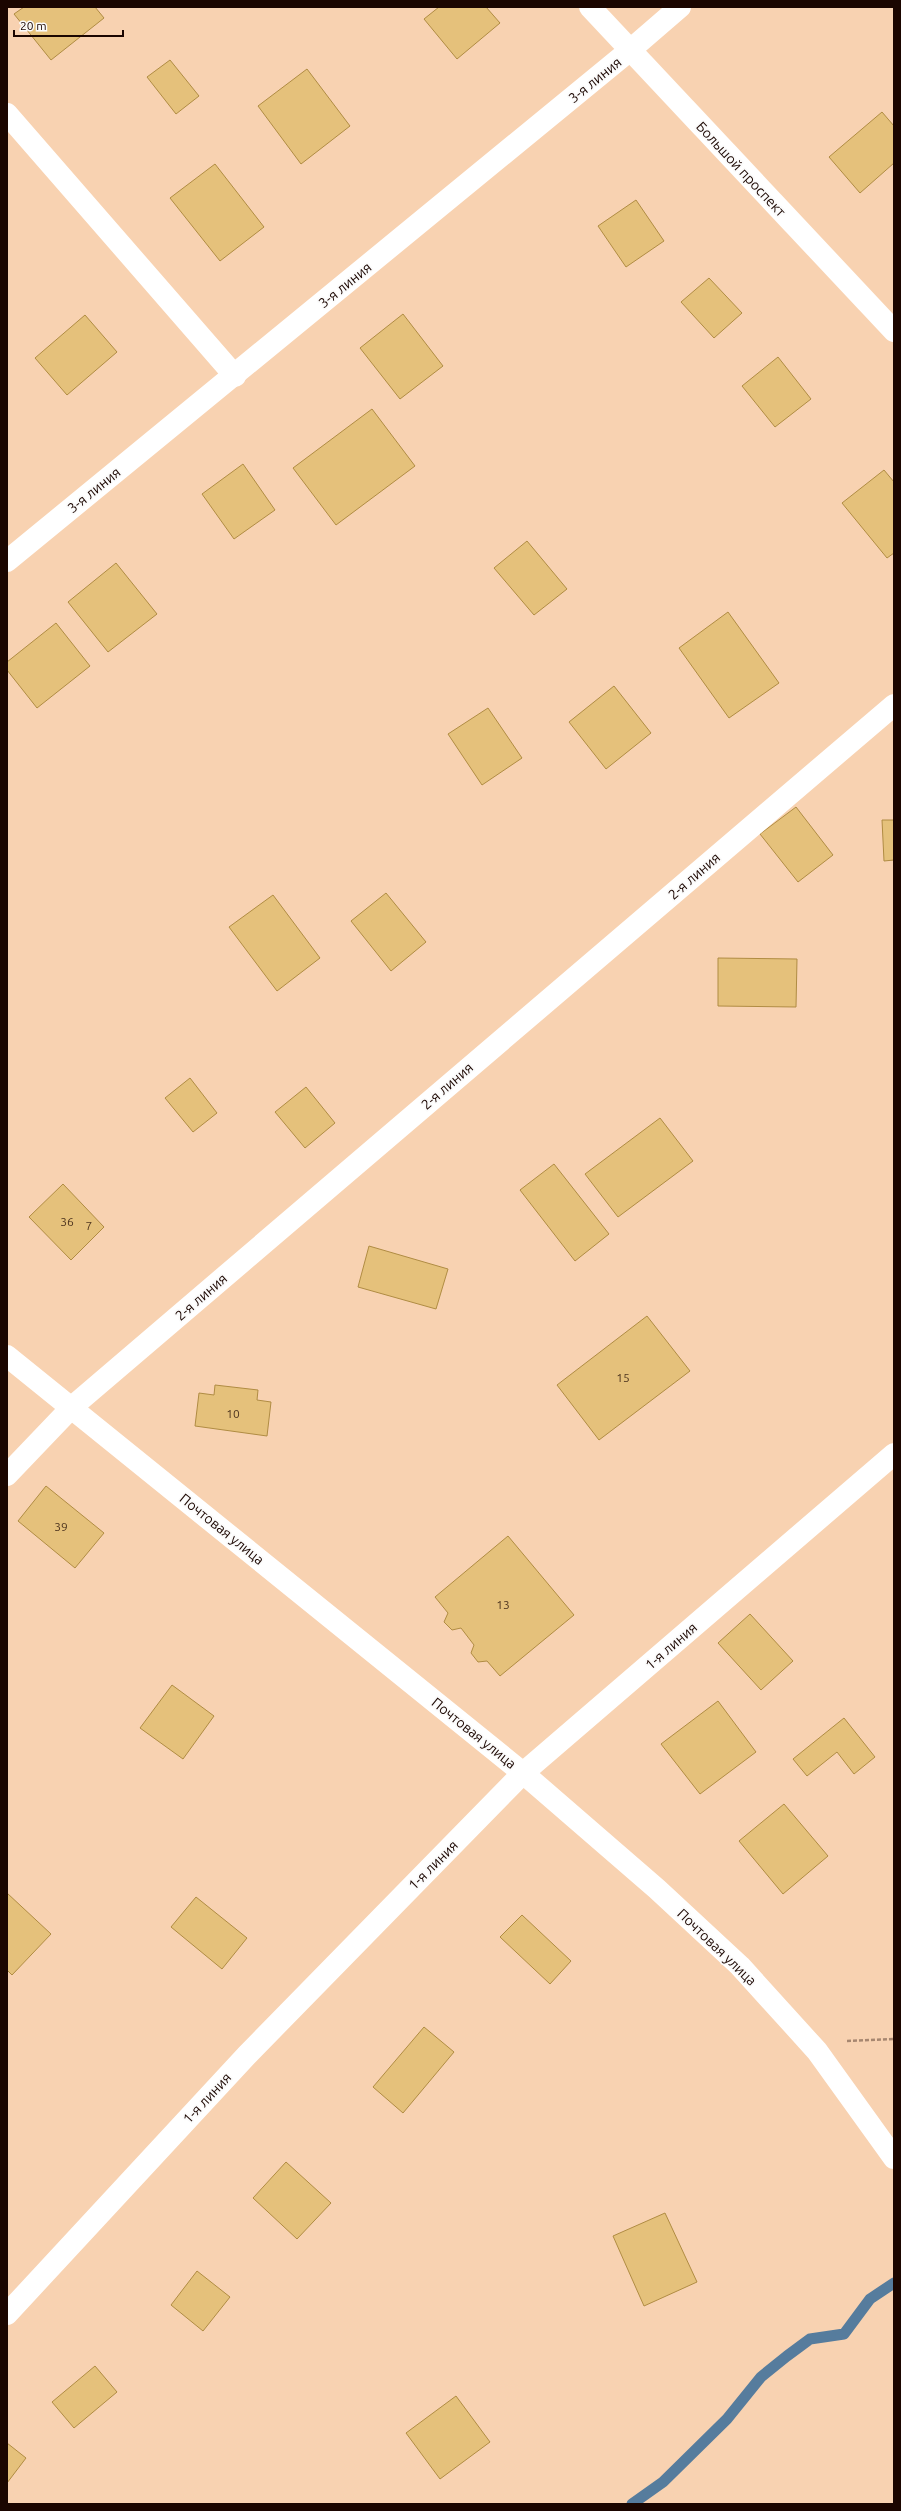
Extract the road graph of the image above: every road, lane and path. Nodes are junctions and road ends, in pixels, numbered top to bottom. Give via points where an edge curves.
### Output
1 (590, 7) edge
2 (680, 7) edge
3 (629, 51) junction
4 (7, 114) edge
5 (894, 331) edge
6 (235, 376) junction
7 (7, 561) edge
8 (894, 705) edge
9 (7, 1356) edge
10 (72, 1407) junction
11 (894, 1454) edge
12 (7, 1475) edge
13 (523, 1773) junction
14 (894, 2039) edge
15 (817, 2051) junction
16 (894, 2158) edge
17 (7, 2314) edge

1 - 3 street, Большой проспект
2 - 3 street, 3-я линия
3 - 5 street, Большой проспект
3 - 6 street, 3-я линия
4 - 6 street
6 - 7 street, 3-я линия
8 - 10 street, 2-я линия
9 - 10 street, Почтовая улица
10 - 12 street, 2-я линия
10 - 13 street, Почтовая улица
11 - 13 street, 1-я линия
13 - 15 street, Почтовая улица via 651,1884 740,1966
13 - 17 street, 1-я линия via 247,2055
14 - 15 path via 831,2043
15 - 16 street, Почтовая улица

